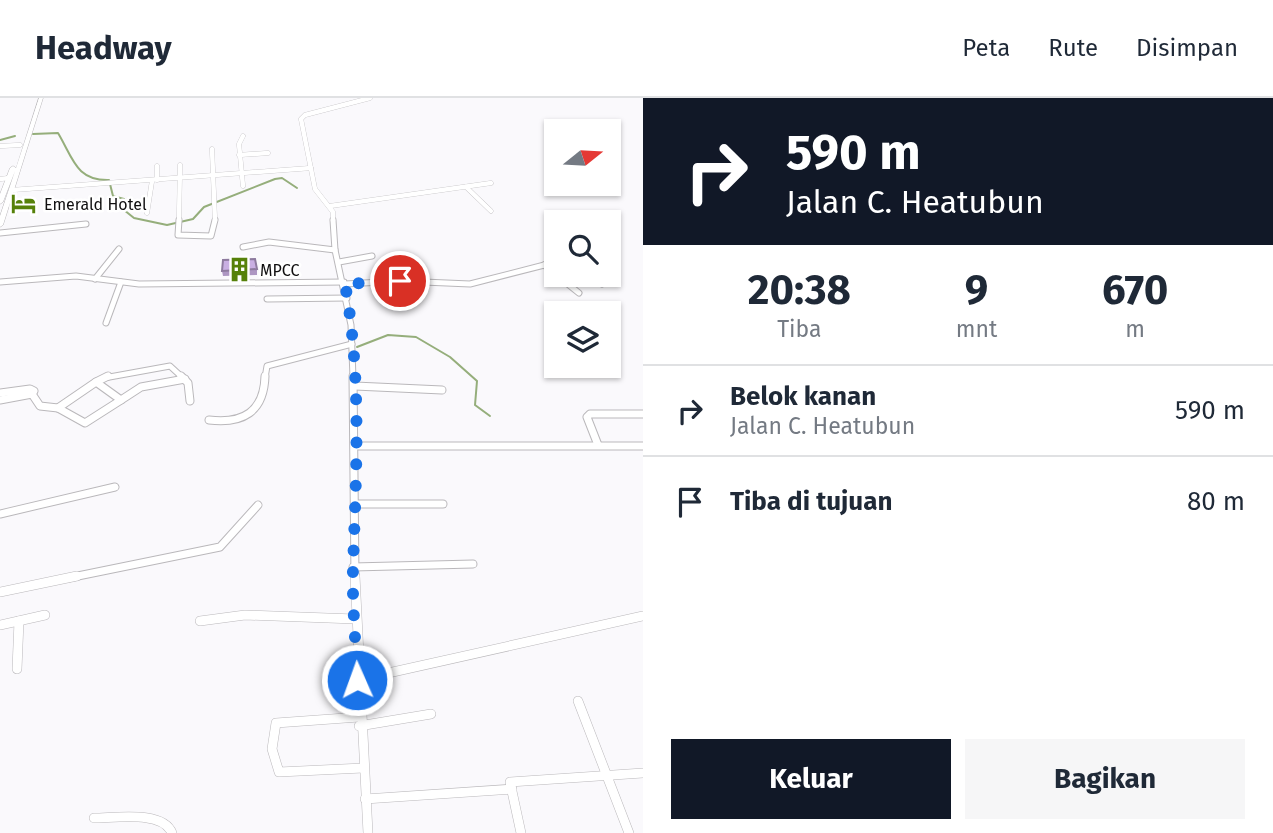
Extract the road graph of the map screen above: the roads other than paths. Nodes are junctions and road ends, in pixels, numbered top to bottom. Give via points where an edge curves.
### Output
1 (39, 98) edge
2 (370, 98) edge
3 (243, 136) dead end
4 (20, 145) junction
5 (0, 146) edge
6 (212, 149) dead end
7 (268, 153) dead end
8 (239, 155) junction
9 (180, 165) dead end
10 (157, 166) dead end
11 (311, 168) junction
12 (241, 174) junction
13 (212, 176) junction
14 (9, 178) junction
15 (182, 178) junction
16 (0, 179) edge
17 (154, 180) junction
18 (491, 184) dead end
19 (243, 186) dead end
20 (466, 187) junction
21 (12, 190) junction
22 (0, 202) edge
23 (330, 206) junction
24 (491, 211) dead end
25 (147, 213) dead end
26 (86, 224) dead end
27 (0, 225) edge
28 (0, 233) edge
29 (243, 247) dead end
30 (119, 249) dead end
31 (335, 250) junction
32 (372, 256) dead end
33 (339, 262) junction
34 (544, 265) edge
35 (95, 279) junction
36 (0, 282) edge
37 (121, 282) junction
38 (345, 283) junction
39 (572, 287) edge
40 (579, 293) dead end
41 (347, 298) junction
42 (267, 299) dead end
43 (106, 323) dead end
44 (352, 344) junction
45 (185, 379) junction
46 (96, 382) junction
47 (355, 386) junction
48 (442, 390) dead end
49 (0, 394) edge
50 (32, 394) junction
51 (0, 400) edge
52 (121, 400) junction
53 (190, 401) dead end
54 (58, 408) junction
55 (643, 414) edge
56 (208, 420) dead end
57 (597, 445) junction
58 (356, 446) junction
59 (643, 446) edge
60 (115, 487) dead end
61 (356, 504) junction
62 (443, 504) dead end
63 (258, 505) dead end
64 (0, 514) edge
65 (473, 564) dead end
66 (353, 567) junction
67 (0, 592) edge
68 (46, 615) dead end
69 (643, 616) edge
70 (355, 620) junction
71 (19, 621) junction
72 (201, 621) dead end
73 (0, 625) edge
74 (17, 669) dead end
75 (357, 680) junction
76 (578, 701) dead end
77 (431, 714) dead end
78 (359, 721) junction
79 (363, 768) junction
80 (643, 773) edge
81 (605, 776) junction
82 (512, 789) junction
83 (365, 799) junction
84 (94, 818) dead end
85 (172, 833) edge
86 (368, 833) edge
87 (521, 833) edge
88 (629, 833) edge

1 - 4 main road
1 - 21 main road
2 - 11 street via 301,118
3 - 8 street
4 - 5 street
4 - 14 main road
6 - 13 street
7 - 8 street
8 - 12 street
9 - 15 street
10 - 17 street
11 - 12 street
11 - 23 street via 315,189
12 - 13 street
12 - 19 street
13 - 15 street
13 - 15 street via 215,228 207,237 178,235
14 - 16 street
14 - 22 main road
15 - 17 street
17 - 21 street
17 - 25 street
18 - 20 street
20 - 23 street
20 - 24 street
21 - 27 main road
23 - 31 street
26 - 28 street
29 - 31 street via 269,242
30 - 35 street
31 - 33 street
32 - 33 street
33 - 38 street
34 - 38 street via 470,284
35 - 36 street via 76,276
35 - 37 street
37 - 38 street
37 - 43 street
38 - 41 street
39 - 40 street
41 - 42 street
41 - 44 street
44 - 47 street
44 - 56 street via 267,366 257,405 234,421
45 - 46 street via 166,366 105,376
45 - 52 street via 141,387
45 - 53 street
46 - 52 street
46 - 54 street
47 - 48 street
47 - 58 street
49 - 50 street via 30,389
50 - 51 street
50 - 54 street via 40,406
52 - 54 street via 87,423
55 - 57 street via 590,414 587,417
57 - 58 street
57 - 59 street
58 - 61 street
60 - 64 street
61 - 62 street
61 - 66 street
63 - 67 street via 226,543 213,550
65 - 66 street
66 - 70 street
68 - 71 street
69 - 75 street
70 - 72 street via 245,615
70 - 75 street
71 - 73 street
71 - 74 street
75 - 78 street
76 - 81 street
77 - 78 street
78 - 79 street
78 - 79 street via 276,723 274,765 279,772
79 - 83 street
80 - 81 street
81 - 82 street via 510,782
81 - 88 street
82 - 83 street
82 - 87 street
83 - 86 street
84 - 85 street via 159,819

